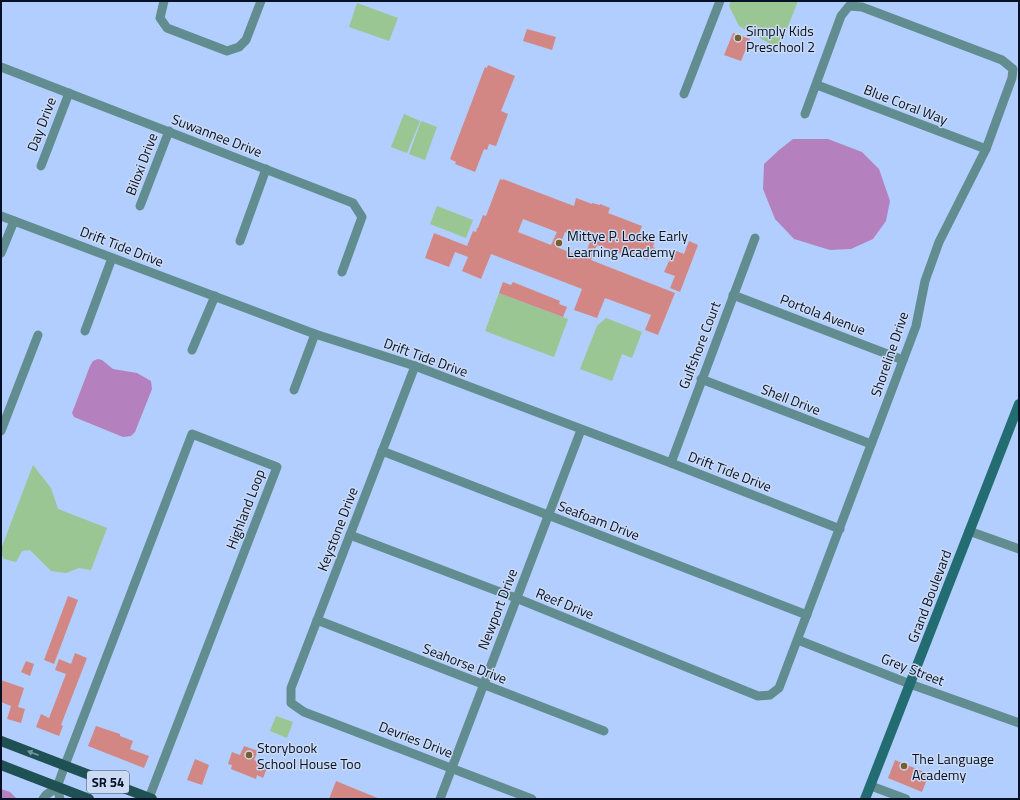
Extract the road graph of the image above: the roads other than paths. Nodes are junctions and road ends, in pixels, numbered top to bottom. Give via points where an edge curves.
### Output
1 (164, 1) edge
2 (262, 1) edge
3 (720, 1) edge
4 (1, 67) edge
5 (817, 85) junction
6 (68, 93) junction
7 (684, 94) dead end
8 (805, 114) dead end
9 (169, 132) junction
10 (986, 150) junction
11 (40, 166) dead end
12 (266, 169) junction
13 (140, 206) dead end
14 (1, 216) edge
15 (14, 221) junction
16 (755, 238) dead end
17 (240, 241) dead end
18 (1, 252) edge
19 (112, 258) junction
20 (342, 272) dead end
21 (733, 295) junction
22 (215, 296) junction
23 (85, 331) dead end
24 (315, 334) junction
25 (38, 335) dead end
26 (192, 350) dead end
27 (903, 360) junction
28 (415, 366) junction
29 (701, 379) junction
30 (294, 390) dead end
31 (1019, 404) edge
32 (581, 430) junction
33 (1, 431) edge
34 (871, 444) junction
35 (382, 451) junction
36 (671, 463) junction
37 (548, 515) junction
38 (840, 529) junction
39 (969, 531) junction
40 (350, 535) junction
41 (1019, 549) edge
42 (516, 598) junction
43 (807, 615) junction
44 (317, 620) junction
45 (798, 640) junction
46 (910, 684) junction
47 (484, 685) junction
48 (770, 695) joint
49 (291, 703) joint
50 (1019, 724) edge
51 (604, 731) dead end
52 (1, 741) edge
53 (1, 765) edge
54 (65, 765) junction
55 (452, 768) junction
56 (871, 786) junction
57 (57, 787) junction
58 (151, 798) edge
59 (43, 799) edge
60 (60, 799) edge
61 (89, 799) edge
62 (440, 799) edge
63 (532, 799) edge
64 (865, 799) edge
65 (906, 799) edge

1 - 2 street via 160,18 167,28 227,50 239,47 246,40
3 - 7 street
4 - 6 street, Suwannee Drive
5 - 8 street
5 - 10 street, Blue Coral Way
5 - 10 street, Shoreline Drive via 841,16 849,6 862,7 1002,60 1014,69
6 - 9 street, Suwannee Drive
6 - 11 street, Day Drive
9 - 12 street, Suwannee Drive
9 - 13 street, Biloxi Drive
10 - 27 street, Shoreline Drive via 938,242 925,281 916,326
12 - 17 street
12 - 20 street, Suwannee Drive via 353,202 362,217
14 - 15 street, Drift Tide Drive
15 - 18 street
15 - 19 street, Drift Tide Drive
16 - 21 street, Gulfshore Court
19 - 22 street, Drift Tide Drive
19 - 23 street
21 - 27 street, Portola Avenue
21 - 29 street, Gulfshore Court
22 - 24 street, Drift Tide Drive
22 - 26 street
24 - 28 street, Drift Tide Drive
24 - 30 street
25 - 33 street
27 - 34 street, Shoreline Drive
28 - 32 street, Drift Tide Drive
28 - 35 street, Keystone Drive
29 - 34 street, Shell Drive
29 - 36 street, Gulfshore Court
31 - 39 main road, Grand Boulevard
32 - 36 street, Drift Tide Drive
32 - 37 street, Newport Drive
34 - 38 street, Shoreline Drive
35 - 37 street, Seafoam Drive
35 - 40 street, Keystone Drive
36 - 38 street, Drift Tide Drive
37 - 42 street, Newport Drive
37 - 43 street, Seafoam Drive
38 - 43 street, Shoreline Drive
39 - 41 street
39 - 46 main road, Grand Boulevard
40 - 42 street, Reef Drive
40 - 44 street, Keystone Drive
42 - 47 street, Newport Drive
42 - 48 street, Reef Drive via 758,696
43 - 45 street, Shoreline Drive
44 - 47 street, Seahorse Drive
44 - 49 street, Keystone Drive via 291,688
45 - 46 street, Grey Street
45 - 48 street, Shoreline Drive via 779,688
46 - 50 street, Grey Street
46 - 56 main road, Grand Boulevard
47 - 51 street, Seahorse Drive
47 - 55 street, Newport Drive
49 - 55 street, Devries Drive via 304,712
54 -> 52 main road, SR 54
53 - 57 main road, SR 54
54 - 57 street
54 - 58 main road, SR 54
54 - 58 street, Highland Loop via 192,434 242,453 277,467
55 - 62 street, Newport Drive
55 - 63 street, Devries Drive
56 - 64 main road, Grand Boulevard
56 - 65 street
57 - 59 street
57 - 60 street
57 - 61 main road, SR 54

